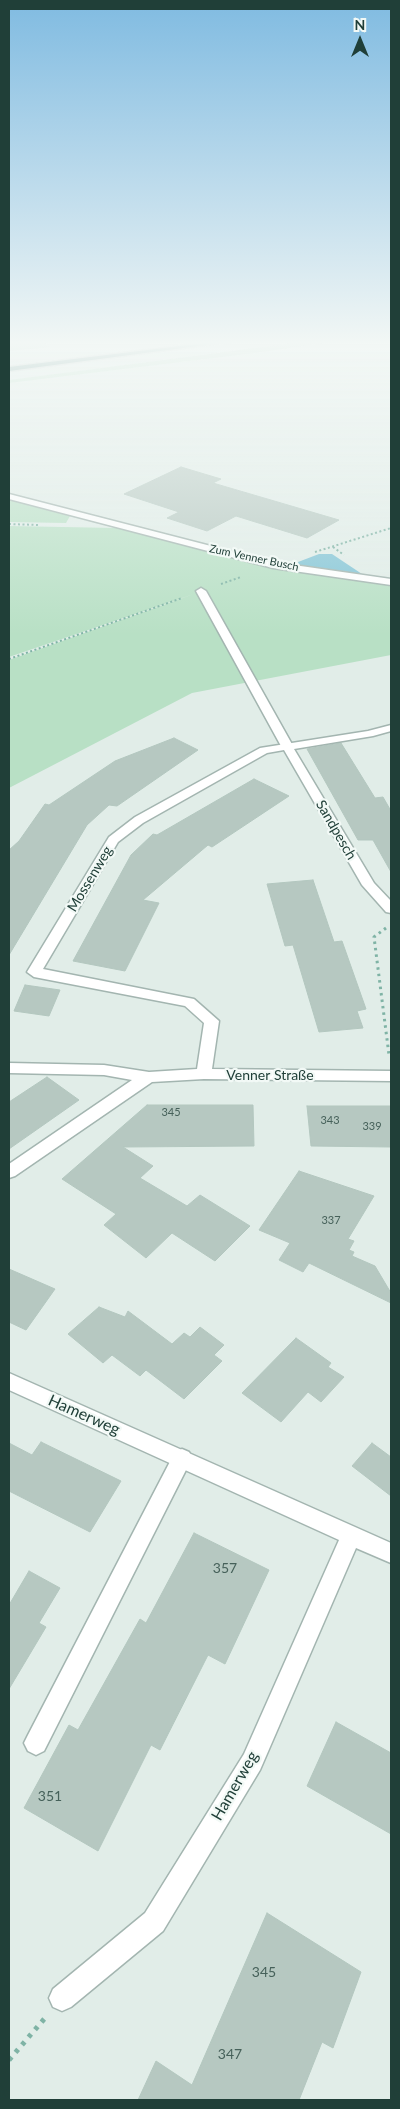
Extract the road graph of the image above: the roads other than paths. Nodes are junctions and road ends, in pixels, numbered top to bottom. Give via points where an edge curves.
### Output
1 (9, 496) edge
2 (387, 581) edge
3 (391, 589) edge
4 (201, 591) road end
5 (391, 728) edge
6 (287, 746) junction
7 (391, 909) edge
8 (9, 1068) edge
9 (204, 1074) junction
10 (391, 1076) edge
11 (149, 1077) junction
12 (9, 1172) edge
13 (9, 1381) edge
14 (182, 1458) junction
15 (351, 1535) junction
16 (391, 1553) edge
17 (36, 1743) dead end
18 (62, 1998) road end

1 - 2 street, Zum Venner Busch via 273,565
2 - 3 street
4 - 6 street, Sandpesch
5 - 6 street, Mossenweg
6 - 7 street, Sandpesch via 369,885
6 - 9 street, Mossenweg via 264,750 139,820 113,840 34,972 189,1002 212,1020
8 - 11 street, Venner Straße via 104,1070
9 - 10 street, Venner Straße
9 - 11 street, Venner Straße
11 - 12 street, Venner Straße
13 - 14 street, Hamerweg
14 - 15 street, Hamerweg
14 - 17 street
15 - 16 street, Hamerweg
15 - 18 street, Hamerweg via 252,1762 154,1922

